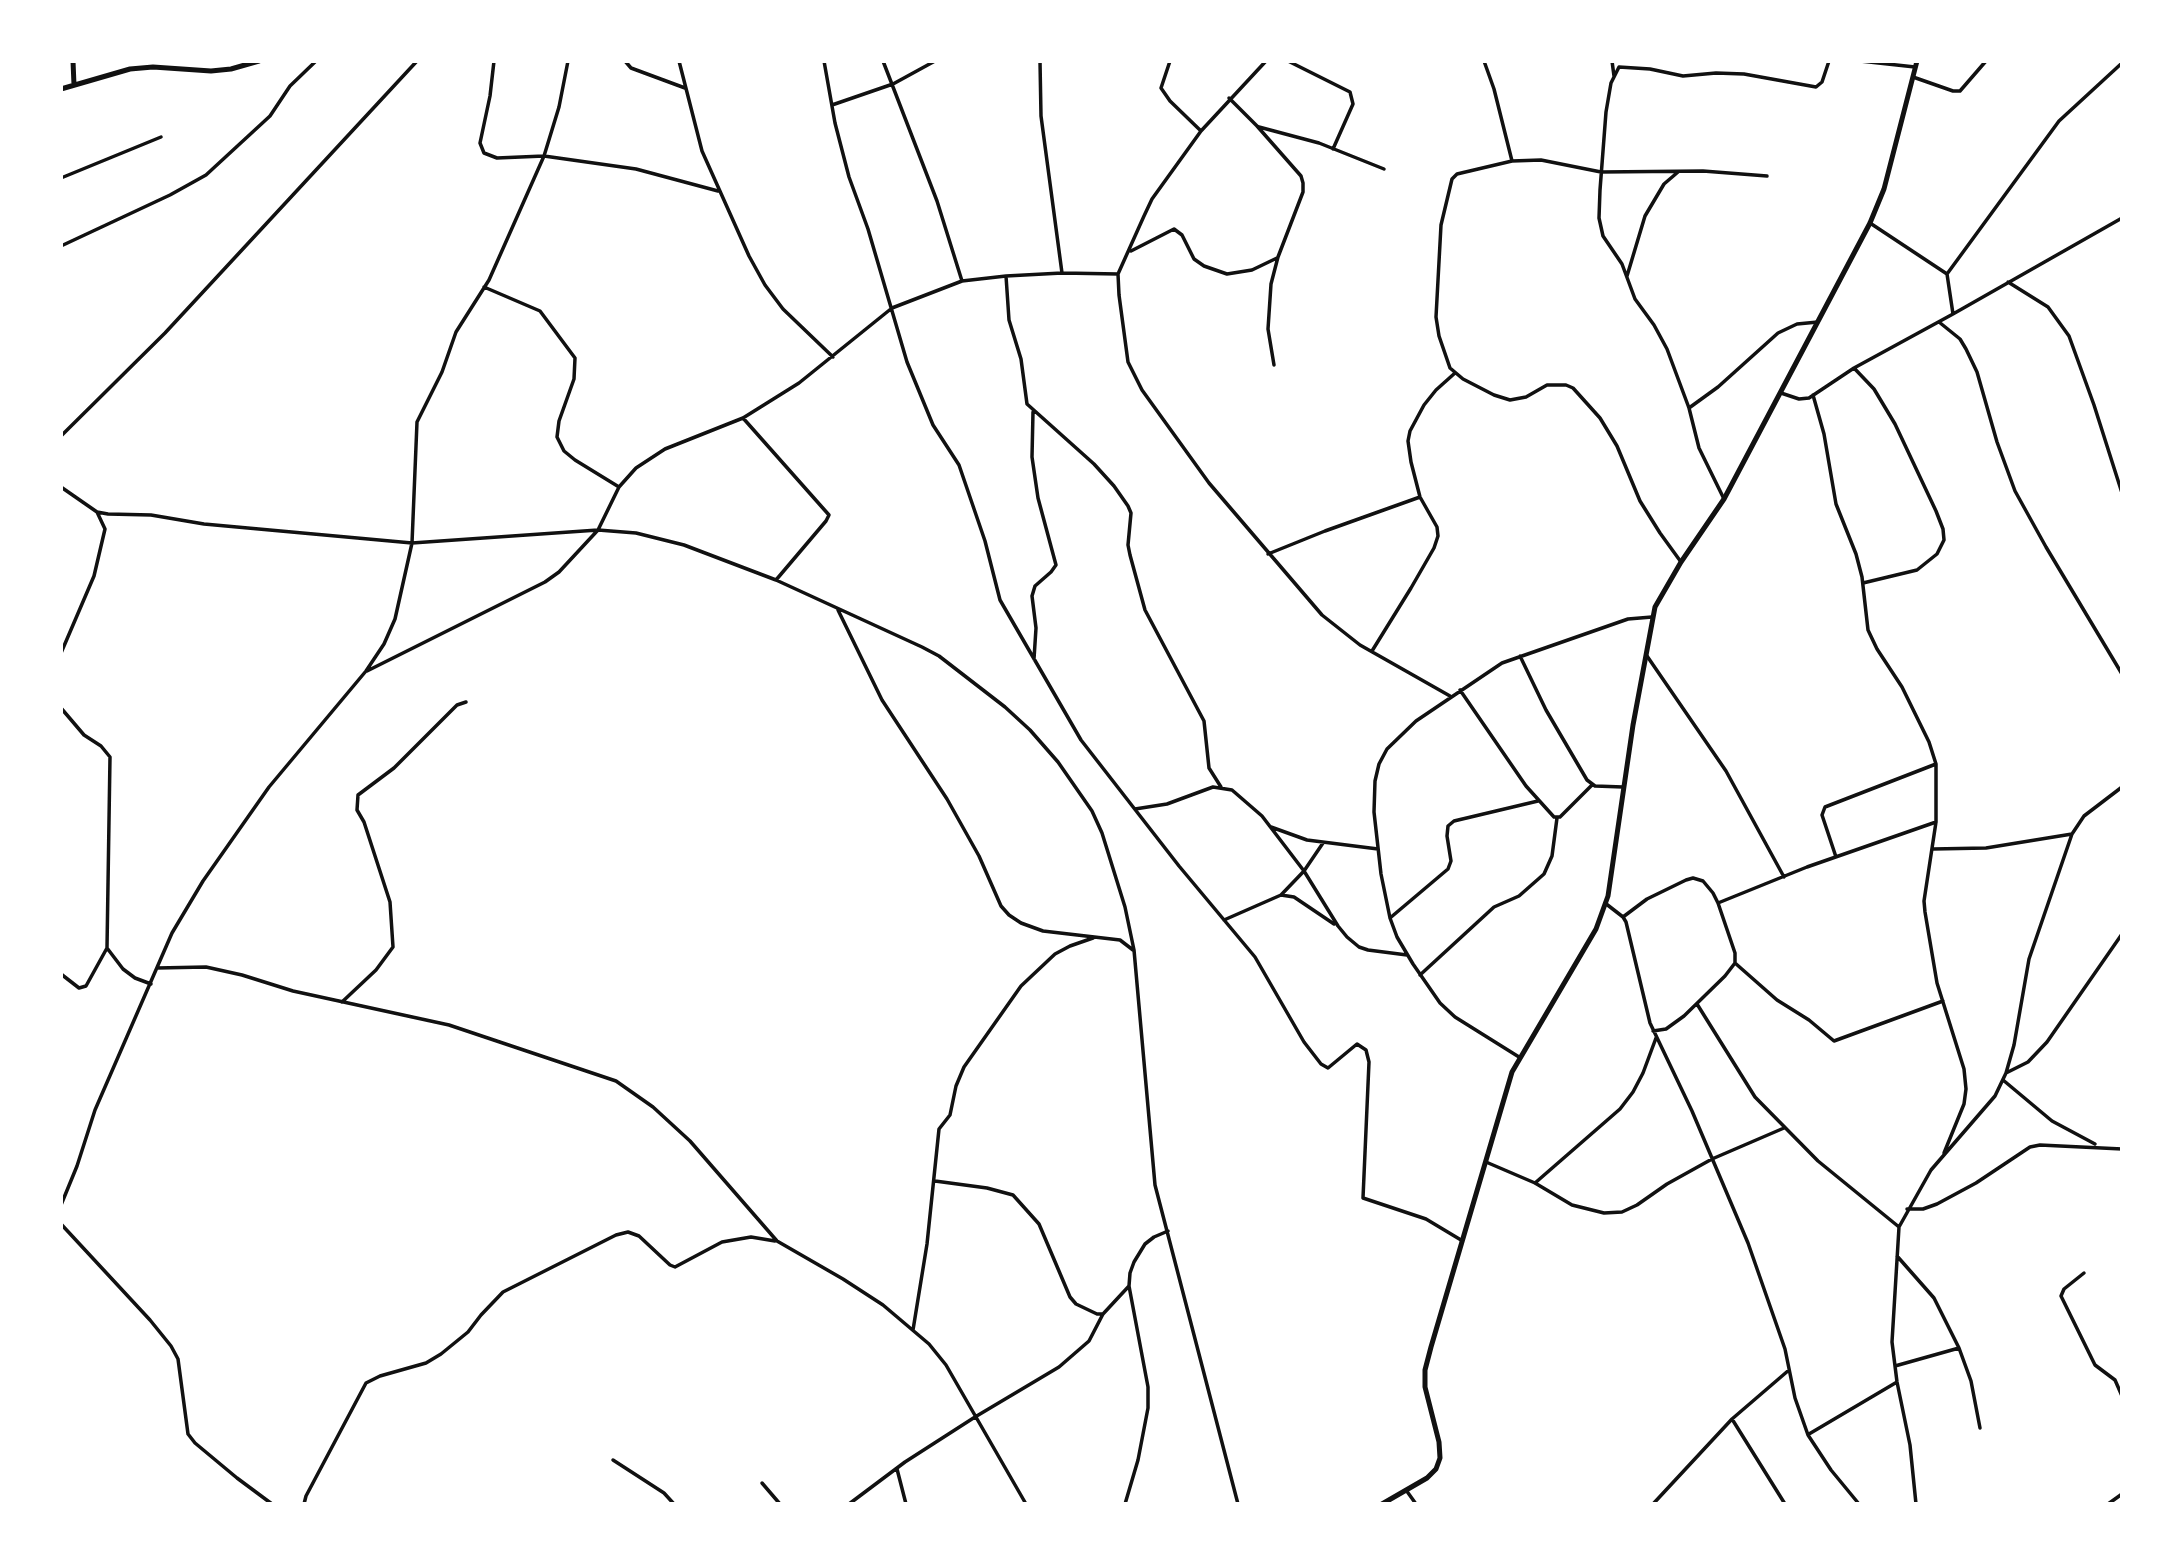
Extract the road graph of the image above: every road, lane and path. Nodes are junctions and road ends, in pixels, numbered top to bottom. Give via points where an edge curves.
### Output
1 (73, 61) edge
2 (259, 61) edge
3 (316, 61) edge
4 (417, 61) edge
5 (494, 61) edge
6 (568, 61) edge
7 (625, 61) edge
8 (679, 61) edge
9 (824, 61) edge
10 (883, 61) edge
11 (935, 61) edge
12 (1040, 61) edge
13 (1170, 61) edge
14 (1266, 61) edge
15 (1288, 61) edge
16 (1484, 61) edge
17 (1612, 61) edge
18 (1621, 61) edge
19 (1829, 61) edge
20 (1860, 61) edge
21 (1986, 61) edge
22 (2122, 63) edge
23 (1916, 64) edge
24 (1619, 67) junction
25 (1913, 77) junction
26 (1614, 79) junction
27 (893, 84) junction
28 (74, 85) junction
29 (685, 88) junction
30 (61, 89) edge
31 (1229, 99) junction
32 (832, 104) junction
33 (1257, 126) junction
34 (1201, 131) junction
35 (161, 137) dead end
36 (1334, 149) junction
37 (544, 156) junction
38 (1511, 161) junction
39 (1384, 169) dead end
40 (1601, 172) junction
41 (1678, 172) junction
42 (1767, 176) dead end
43 (61, 178) edge
44 (720, 192) junction
45 (2122, 218) edge
46 (1870, 223) junction
47 (61, 246) edge
48 (1129, 252) junction
49 (1278, 257) junction
50 (1062, 273) junction
51 (1118, 274) junction
52 (1947, 274) junction
53 (1006, 276) junction
54 (1626, 278) junction
55 (962, 281) junction
56 (2008, 282) junction
57 (484, 287) junction
58 (892, 308) junction
59 (1953, 314) junction
60 (1818, 322) junction
61 (1938, 322) junction
62 (833, 357) junction
63 (1274, 365) dead end
64 (1854, 368) junction
65 (1455, 373) junction
66 (1781, 393) junction
67 (1814, 395) junction
68 (1689, 408) junction
69 (1033, 412) junction
70 (743, 418) junction
71 (61, 436) edge
72 (61, 487) edge
73 (619, 487) junction
74 (2122, 492) edge
75 (1420, 497) junction
76 (1724, 499) junction
77 (97, 512) junction
78 (598, 530) junction
79 (412, 543) junction
80 (1268, 554) junction
81 (1681, 562) junction
82 (776, 580) junction
83 (1863, 583) junction
84 (837, 608) junction
85 (1652, 617) junction
86 (1372, 651) junction
87 (61, 653) edge
88 (1646, 654) junction
89 (1520, 656) junction
90 (1034, 660) junction
91 (366, 671) junction
92 (2122, 674) edge
93 (1460, 690) junction
94 (1450, 696) junction
95 (466, 702) dead end
96 (61, 708) edge
97 (1936, 764) junction
98 (1592, 785) junction
99 (1624, 786) junction
100 (1221, 787) junction
101 (2121, 789) edge
102 (1538, 801) junction
103 (1135, 809) junction
104 (1557, 818) junction
105 (1936, 822) junction
106 (1270, 827) junction
107 (2072, 834) junction
108 (1323, 843) junction
109 (1378, 849) junction
110 (1933, 849) junction
111 (1836, 857) junction
112 (1304, 871) junction
113 (1784, 877) junction
114 (1281, 895) junction
115 (1718, 903) junction
116 (1605, 904) junction
117 (1623, 916) junction
118 (1390, 918) junction
119 (1224, 920) junction
120 (1338, 926) junction
121 (2122, 934) edge
122 (1095, 937) junction
123 (107, 948) junction
124 (1134, 950) junction
125 (1407, 956) junction
126 (1735, 964) junction
127 (157, 968) junction
128 (61, 974) edge
129 (1420, 975) junction
130 (151, 984) junction
131 (1943, 1001) junction
132 (342, 1002) junction
133 (1697, 1004) junction
134 (1653, 1031) junction
135 (1656, 1038) junction
136 (1520, 1057) junction
137 (2006, 1073) junction
138 (2003, 1080) junction
139 (1784, 1128) junction
140 (2098, 1146) junction
141 (2122, 1149) edge
142 (1944, 1153) junction
143 (1712, 1159) junction
144 (1486, 1162) junction
145 (934, 1181) junction
146 (1535, 1183) junction
147 (61, 1205) edge
148 (1908, 1209) junction
149 (61, 1224) edge
150 (1899, 1227) junction
151 (1168, 1231) junction
152 (777, 1241) junction
153 (1463, 1241) junction
154 (1897, 1256) junction
155 (2084, 1273) dead end
156 (1129, 1286) junction
157 (1102, 1314) junction
158 (913, 1330) junction
159 (1959, 1348) junction
160 (1895, 1366) junction
161 (1789, 1370) junction
162 (1897, 1382) junction
163 (2122, 1396) edge
164 (975, 1417) junction
165 (1732, 1419) junction
166 (1980, 1428) dead end
167 (1808, 1434) junction
168 (613, 1460) dead end
169 (897, 1469) junction
170 (762, 1483) dead end
171 (1406, 1490) junction
172 (2122, 1494) edge
173 (272, 1504) edge
174 (304, 1504) edge
175 (674, 1504) edge
176 (780, 1504) edge
177 (849, 1504) edge
178 (906, 1504) edge
179 (1026, 1504) edge
180 (1125, 1504) edge
181 (1238, 1504) edge
182 (1382, 1504) edge
183 (1416, 1504) edge
184 (1653, 1504) edge
185 (1785, 1504) edge
186 (1858, 1504) edge
187 (1916, 1504) edge
188 (2108, 1504) edge

1 - 28 street
2 - 28 street via 211,71 130,69
3 - 47 street via 290,86 270,116 206,175
4 - 71 street
5 - 37 street via 480,143 484,153 498,158
6 - 37 street
7 - 29 street via 631,68
8 - 29 street
9 - 32 street
10 - 27 street
11 - 27 street
12 - 50 street via 1041,116
13 - 34 street via 1161,88
14 - 31 street
15 - 36 street via 1350,92 1353,104
16 - 38 street
17 - 26 street
18 - 24 street
19 - 24 street via 1816,86 1744,74 1683,75
20 - 23 street
21 - 25 street via 1960,91
22 - 52 street via 2059,121
23 - 25 street
24 - 26 street
25 - 46 street via 1884,189
26 - 40 street
27 - 32 street
27 - 55 street
28 - 30 street
29 - 44 street via 702,151
31 - 33 street
31 - 34 street
32 - 58 street via 849,177
33 - 36 street
33 - 49 street via 1303,183
34 - 48 street via 1152,199
35 - 43 street
36 - 39 street
37 - 44 street via 636,169
37 - 57 street
38 - 40 street via 1541,160
38 - 65 street via 1466,170 1452,179 1441,225 1436,317 1446,358
40 - 41 street
40 - 54 street via 1603,236
41 - 42 street
41 - 54 street via 1664,184 1645,216
44 - 62 street via 765,285
45 - 56 street
46 - 52 street
46 - 60 street
48 - 49 street via 1174,229 1194,259 1227,274 1252,270
48 - 51 street
49 - 63 street via 1268,307
50 - 51 street
50 - 53 street
51 - 80 street via 1125,346 1135,378 1209,483
52 - 59 street
53 - 55 street
53 - 69 street via 1009,320 1021,359 1025,397
54 - 68 street via 1662,340
55 - 58 street
56 - 59 street
56 - 74 street via 2048,307 2060,321
57 - 73 street via 540,311 575,358 557,437 575,460
57 - 79 street via 456,332 417,422
58 - 62 street
58 - 90 street via 916,389 959,465 1000,600
59 - 61 street
60 - 66 street
60 - 68 street via 1797,324 1778,333
61 - 64 street
61 - 92 street via 1966,349 2015,491
62 - 70 street
64 - 67 street
64 - 83 street via 1874,389 1895,424 1936,511 1944,540 1937,554 1917,570
65 - 75 street via 1436,390 1410,431 1411,462
65 - 81 street via 1510,400 1547,385 1573,388 1600,418 1640,501
66 - 67 street via 1804,399
66 - 76 street
67 - 83 street via 1836,503
68 - 76 street via 1699,448
69 - 90 street via 1032,457 1038,498 1056,565 1035,586 1032,596 1037,628
69 - 100 street via 1094,464 1128,506 1128,545 1145,610 1204,721 1209,768
70 - 73 street via 665,449 636,468
70 - 82 street via 829,515
72 - 77 street
73 - 78 street
75 - 80 street
75 - 86 street via 1438,536
76 - 81 street
77 - 79 street
77 - 87 street via 105,529 94,576
78 - 79 street
78 - 82 street via 636,533 684,545
78 - 91 street via 545,582
79 - 91 street via 395,620
80 - 86 street via 1322,615
81 - 85 street
82 - 84 street
83 - 97 street via 1868,630 1902,688
84 - 122 street via 882,700 947,799 1001,906 1021,923 1043,931
84 - 124 street via 939,656 1037,738 1081,793 1097,822
85 - 88 street
85 - 89 street via 1628,619
86 - 94 street
88 - 99 street
88 - 113 street via 1726,771
89 - 93 street
89 - 98 street via 1546,710
90 - 103 street via 1082,740
91 - 127 street via 269,788 202,881
93 - 94 street
93 - 102 street
94 - 109 street via 1400,734 1379,764 1374,812
95 - 132 street via 457,705 394,768 358,795 357,810 390,902 393,947
96 - 123 street via 112,764 108,780
97 - 105 street
97 - 111 street via 1825,807 1822,815
98 - 99 street
98 - 104 street
99 - 116 street
100 - 103 street
100 - 106 street via 1237,793
101 - 107 street via 2084,816
102 - 104 street
102 - 118 street via 1454,821 1448,826 1451,861 1446,872
103 - 119 street
104 - 129 street via 1552,856 1544,874 1519,896 1494,907
105 - 110 street
105 - 111 street
106 - 108 street
106 - 112 street
107 - 110 street via 1986,848
107 - 137 street via 2027,966
108 - 109 street
108 - 112 street
109 - 118 street
110 - 131 street via 1924,901
111 - 113 street
112 - 114 street
112 - 120 street
113 - 115 street
114 - 119 street
114 - 120 street via 1294,897
115 - 117 street via 1703,881 1693,878
115 - 126 street
116 - 117 street
116 - 136 street via 1596,929
117 - 134 street
118 - 125 street
119 - 153 street via 1255,957 1324,1068 1357,1044 1367,1050 1363,1198 1426,1219
120 - 125 street via 1359,947
121 - 137 street via 2048,1042 2028,1062
122 - 124 street via 1120,940
122 - 145 street via 1070,946 1038,969 981,1040 956,1086 950,1115 939,1129
123 - 128 street via 86,986 79,988
123 - 130 street via 123,969
124 - 151 street via 1153,1174
125 - 129 street
126 - 131 street via 1833,1041
126 - 133 street
127 - 130 street
127 - 132 street via 206,967
129 - 136 street via 1455,1017
130 - 147 street via 95,1110
131 - 142 street via 1966,1089
132 - 152 street via 449,1025 616,1081 690,1141
133 - 134 street via 1666,1029
133 - 139 street via 1746,1085
134 - 135 street
135 - 143 street
135 - 146 street via 1643,1073 1620,1109
136 - 144 street
137 - 138 street
138 - 140 street via 2052,1121
138 - 142 street via 1995,1096
139 - 143 street
139 - 150 street
140 - 141 street
140 - 148 street via 2030,1147 1937,1204
142 - 148 street
143 - 146 street via 1622,1212 1578,1207
143 - 161 street via 1748,1243
144 - 146 street
144 - 153 street
145 - 157 street via 1013,1195 1039,1224 1073,1301
145 - 158 street
148 - 150 street
149 - 173 street via 171,1346 178,1359 188,1434
150 - 154 street
151 - 156 street via 1154,1237 1138,1254
151 - 181 street
152 - 158 street via 853,1285
152 - 174 street via 751,1237 722,1242 675,1267 639,1236 616,1235 503,1292 468,1332 441,1354 366,1383
153 - 171 street via 1425,1370 1440,1458 1432,1474
154 - 159 street via 1934,1298
154 - 160 street
155 - 163 street via 2061,1296 2095,1364 2115,1380
156 - 157 street
156 - 180 street via 1148,1408
157 - 164 street via 1088,1341 1059,1367
158 - 164 street via 938,1353
159 - 160 street
159 - 166 street
160 - 162 street
161 - 165 street
161 - 167 street
162 - 167 street
162 - 187 street
164 - 169 street
164 - 179 street
165 - 184 street
165 - 185 street
167 - 186 street
168 - 175 street
169 - 177 street
169 - 178 street
170 - 176 street
171 - 182 street
171 - 183 street
172 - 188 street

